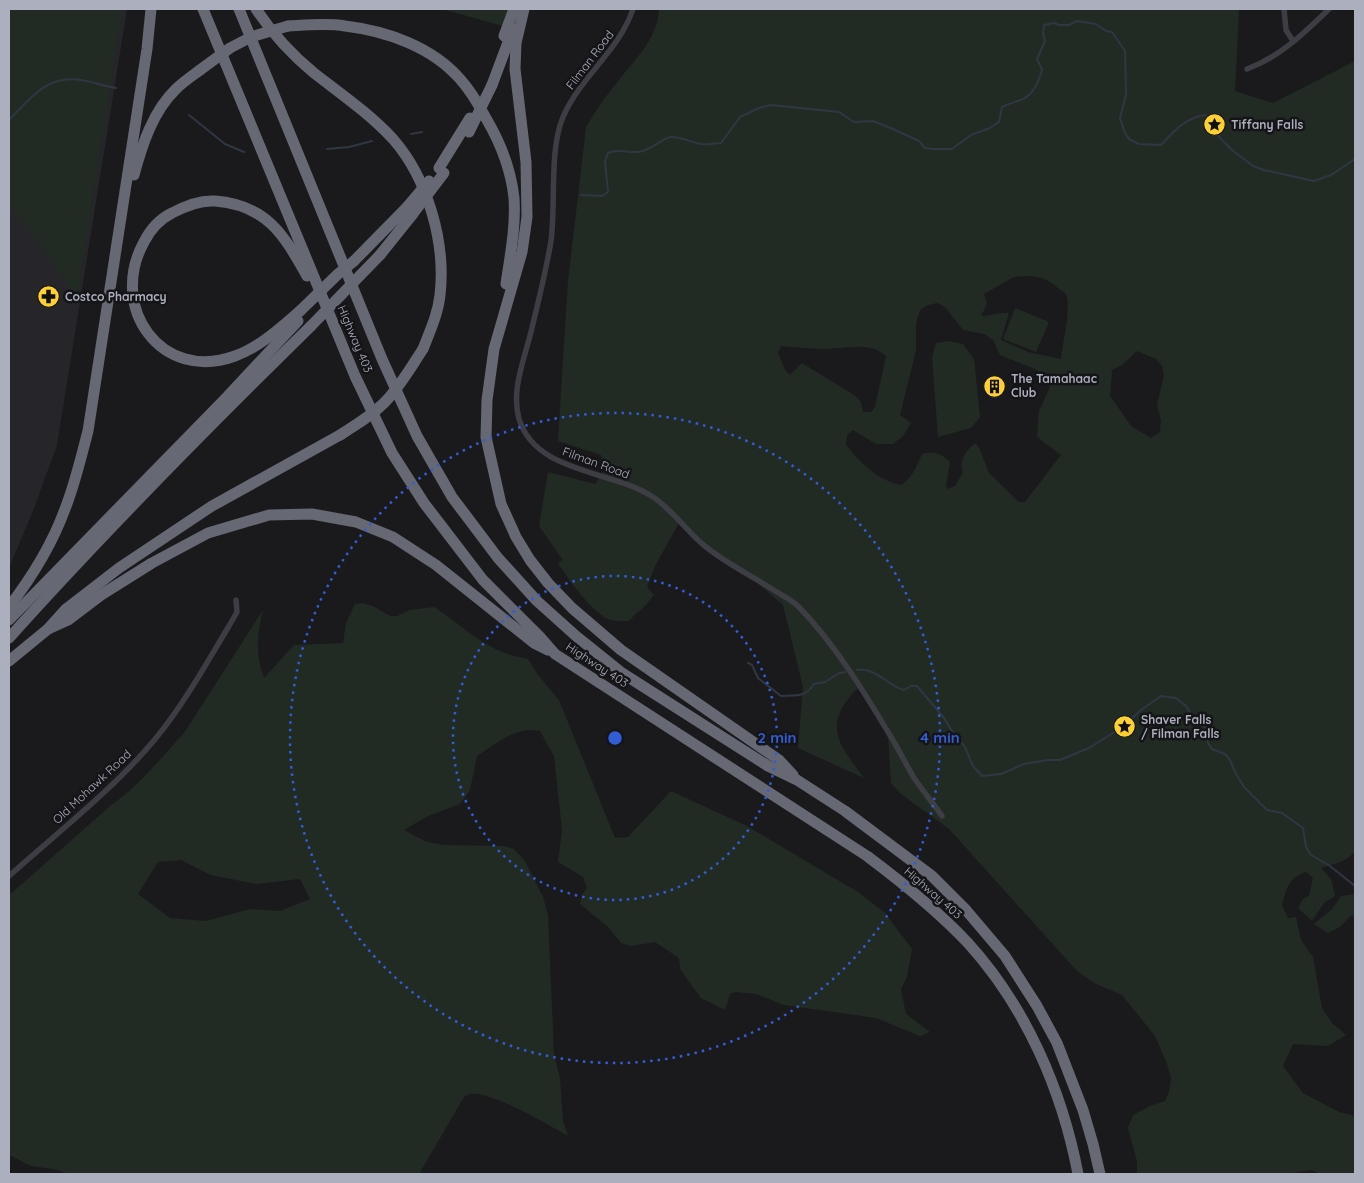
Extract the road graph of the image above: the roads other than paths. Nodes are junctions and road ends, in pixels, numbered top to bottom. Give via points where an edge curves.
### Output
1 (152, 9) edge
2 (203, 9) edge
3 (240, 9) edge
4 (256, 9) edge
5 (514, 9) edge
6 (522, 9) edge
7 (634, 9) edge
8 (1284, 9) edge
9 (1329, 9) edge
10 (1293, 41) junction
11 (1247, 69) dead end
12 (490, 82) junction
13 (442, 170) junction
14 (410, 211) junction
15 (121, 214) junction
16 (325, 304) junction
17 (302, 313) junction
18 (501, 324) junction
19 (236, 600) dead end
20 (9, 607) edge
21 (9, 620) edge
22 (48, 628) junction
23 (9, 638) edge
24 (556, 654) junction
25 (9, 660) edge
26 (797, 780) junction
27 (942, 816) dead end
28 (9, 876) edge
29 (1078, 1174) edge
30 (1100, 1174) edge

1 - 15 highway
2 - 16 highway, Highway 403
3 - 26 highway, Highway 403 via 382,359 417,436 452,497 498,558 576,636 622,673 768,766
4 - 22 highway, bridge via 292,53 348,98 393,140 411,164 430,202 440,250 440,295 433,325 409,371 384,403 369,416 340,436 212,506 119,568 66,609
5 - 12 highway
6 - 12 highway
6 - 18 highway via 515,69 526,162 527,217 522,252
7 - 27 street, Filman Road via 627,26 571,102 557,137 551,241 516,387 516,401 524,430 545,454 560,462 651,495 705,546 796,604 862,689 914,778
8 - 10 street via 1286,30
9 - 10 street
10 - 11 street via 1276,55
12 - 13 highway
12 - 13 highway, bridge via 469,132
13 - 14 highway, bridge
14 - 17 highway, bridge via 372,241
14 - 23 highway, bridge via 380,255 137,500
15 - 18 highway, bridge via 140,151 156,114 176,89 230,48 251,36 288,26 344,25 391,36 442,62 459,77 501,146 514,196 514,218
15 - 20 highway via 88,431 74,482 53,538
16 - 17 highway via 277,228 256,212 230,202 209,200 183,206 165,217 148,234 136,257 132,296 143,327 168,352 184,359 207,362 234,356 258,344
16 - 24 highway, Highway 403 via 392,453 424,503 483,580
17 - 21 highway via 217,407
18 - 26 highway via 487,400 486,437 501,504 530,560 572,608 621,650 779,760
19 - 28 street, Old Mohawk Road via 237,612 229,626 156,738 125,773
22 - 24 highway via 68,620 152,563 208,533 269,515 312,514 356,522 393,538 436,564 534,643
22 - 25 highway
24 - 29 highway, Highway 403 via 867,856 909,887 946,921 987,965 1040,1052 1067,1128
26 - 30 highway, Highway 403 via 845,810 932,876 1005,956 1038,1006 1057,1043 1083,1110

